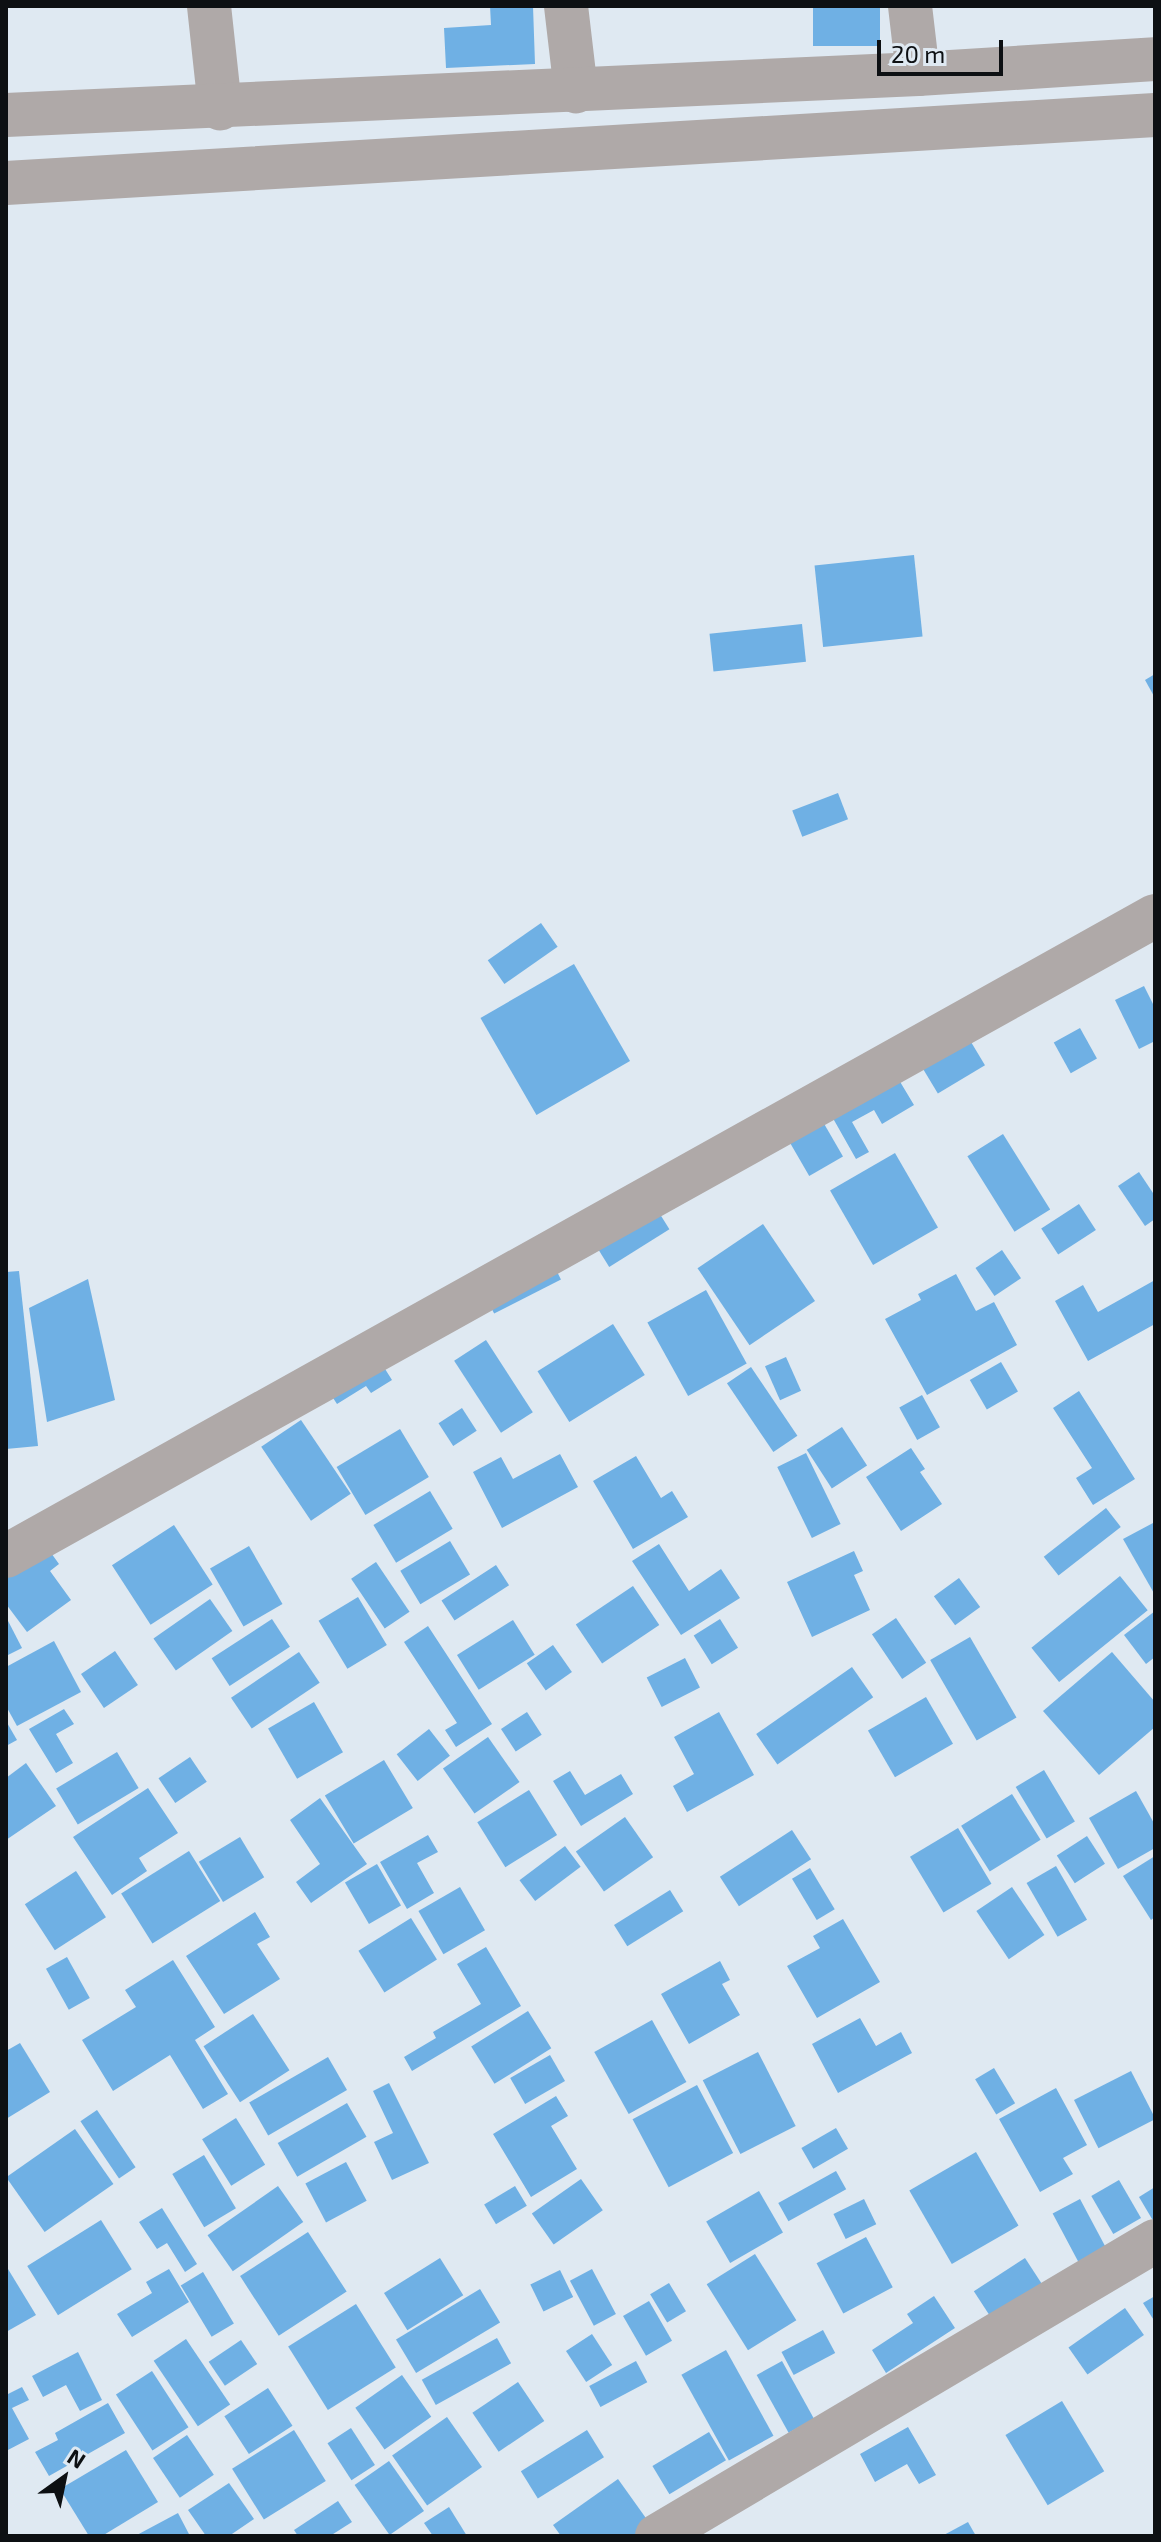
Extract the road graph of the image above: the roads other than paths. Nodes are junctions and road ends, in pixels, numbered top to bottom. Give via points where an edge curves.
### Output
1 (209, 6) edge
2 (566, 6) edge
3 (910, 6) edge
4 (1155, 59) edge
5 (918, 74) junction
6 (576, 91) junction
7 (220, 108) junction
8 (6, 115) edge
9 (1155, 115) edge
10 (6, 183) edge
11 (1155, 916) edge
12 (6, 1556) edge
13 (1155, 2241) edge
14 (657, 2536) edge

1 - 7 street
2 - 6 street
3 - 5 street
4 - 5 street
5 - 6 street
6 - 7 street
7 - 8 street
9 - 10 street
11 - 12 street
13 - 14 street

